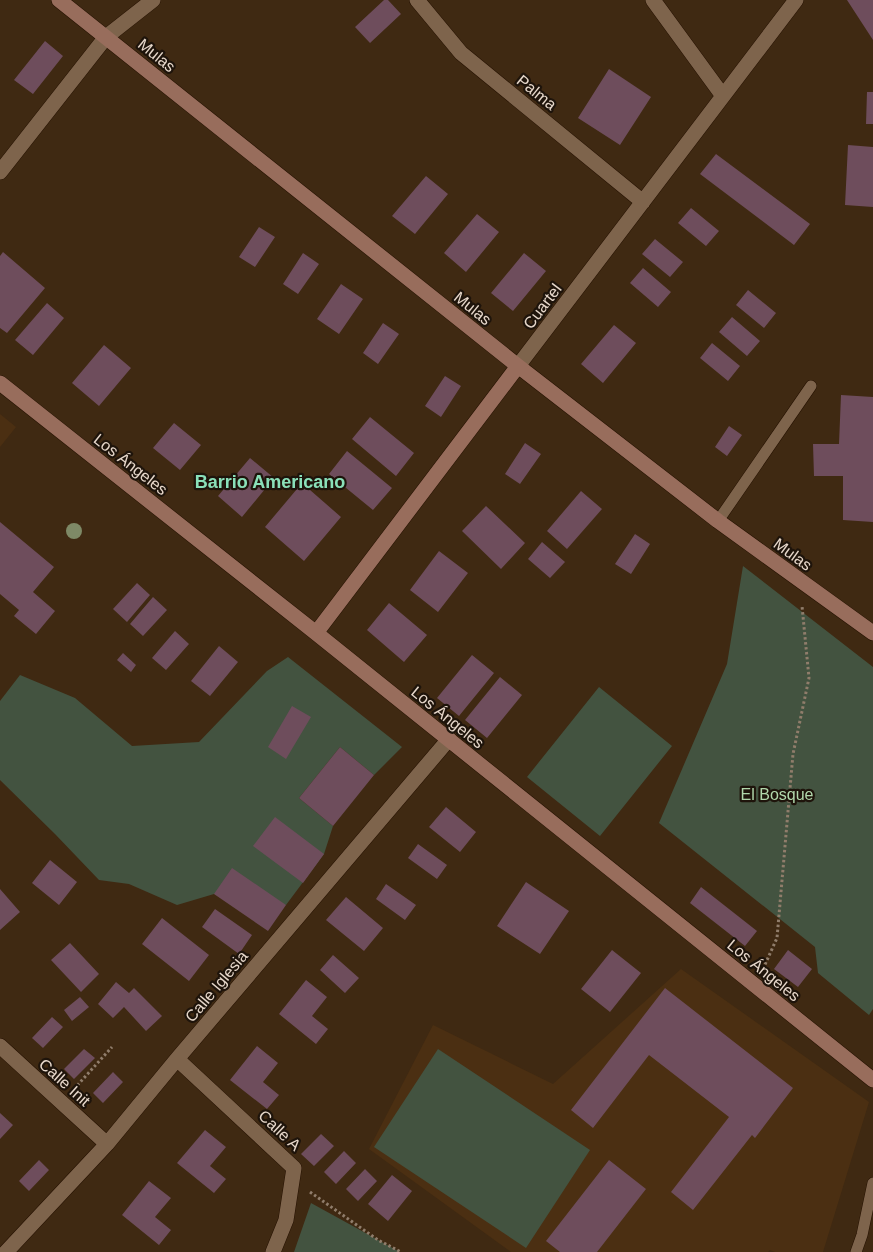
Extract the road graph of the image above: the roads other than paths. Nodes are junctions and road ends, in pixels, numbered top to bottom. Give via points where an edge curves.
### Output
1 (59, 0) edge
2 (154, 0) edge
3 (417, 0) edge
4 (653, 0) edge
5 (796, 0) edge
6 (106, 37) junction
7 (723, 96) junction
8 (0, 172) edge
9 (643, 202) junction
10 (518, 366) junction
11 (0, 383) edge
12 (810, 386) dead end
13 (718, 521) junction
14 (316, 633) junction
15 (873, 633) edge
16 (449, 740) junction
17 (0, 1046) edge
18 (177, 1059) junction
19 (873, 1080) edge
20 (107, 1144) junction
21 (873, 1183) edge
22 (6, 1252) edge
23 (272, 1252) edge
24 (856, 1252) edge

1 - 6 street, Mulas
2 - 6 street
3 - 9 street, Palma via 462,52
4 - 7 street
5 - 7 street, Cuartel
6 - 8 street
6 - 10 street, Mulas
7 - 9 street, Cuartel
9 - 10 street, Cuartel
10 - 13 street, Mulas
10 - 14 street, Cuartel
11 - 14 street, Los Ángeles
12 - 13 lane
13 - 15 street, Mulas
14 - 16 street, Los Ángeles
16 - 18 street, Calle Iglesia
16 - 19 street, Los Ángeles
17 - 20 street, Calle Init
18 - 20 street, Calle Iglesia
18 - 23 street, Calle A via 294,1168 286,1220
20 - 22 street, Calle Iglesia
21 - 24 lane

